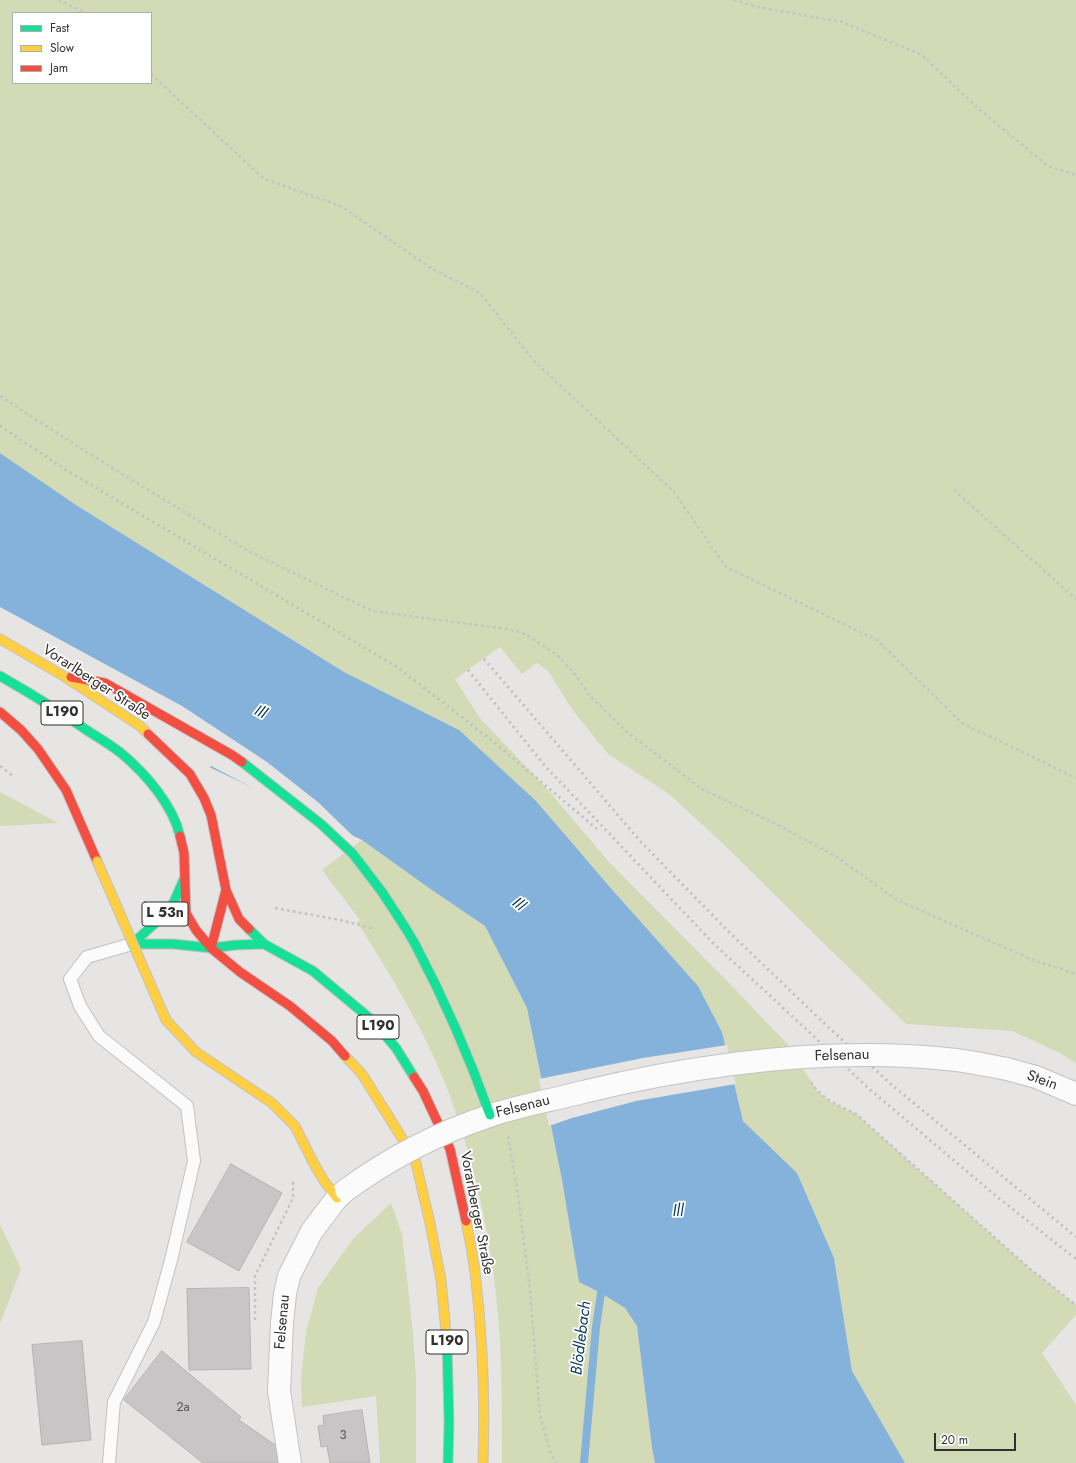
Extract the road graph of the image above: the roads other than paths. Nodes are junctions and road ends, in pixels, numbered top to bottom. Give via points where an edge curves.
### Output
1 (0, 638) edge
2 (62, 675) junction
3 (0, 676) edge
4 (0, 712) edge
5 (186, 875) junction
6 (226, 890) junction
7 (132, 944) junction
8 (264, 944) junction
9 (211, 948) junction
10 (1007, 1070) joint
11 (1076, 1094) edge
12 (490, 1115) junction
13 (342, 1194) junction
14 (109, 1463) edge
15 (290, 1463) edge
16 (448, 1463) edge
17 (483, 1463) edge

1 - 2 main road, Vorarlberger Straße / L190
2 - 6 main road, Vorarlberger Straße / L190 via 140,726 190,774 211,815
2 - 12 main road, bridge via 105,682 232,755 321,824 352,854 382,892 414,942 473,1069
3 - 5 main road, L190 via 47,703 121,753 148,780 168,805 178,828
4 - 13 main road, bridge via 38,749 66,790 166,1020 196,1052 272,1103 295,1126 324,1181
5 - 7 main road, L 53n via 174,902 162,917
5 - 9 main road, L190 via 186,913
6 - 8 main road, Vorarlberger Straße / L190 via 239,919
6 - 9 main road
7 - 9 main road, L 53n via 173,944
7 - 14 lane via 87,957 70,979 80,1006 99,1036 187,1106 194,1161 154,1322 114,1402
8 - 9 main road, L 53n
8 - 17 main road, Vorarlberger Straße / L190 via 313,971 373,1020 396,1048 423,1091 450,1149 465,1213 476,1279 482,1344
9 - 16 main road, L190 via 240,972 290,1006 332,1041 362,1074 416,1159 441,1280 447,1347
10 - 11 street, Stein via 1036,1077
10 - 12 street, Felsenau, bridge via 957,1060 878,1055 817,1056 756,1062 630,1081
12 - 13 street, Felsenau, bridge via 437,1136 373,1170
13 - 15 street, Felsenau via 312,1231 289,1276 285,1294 279,1391

